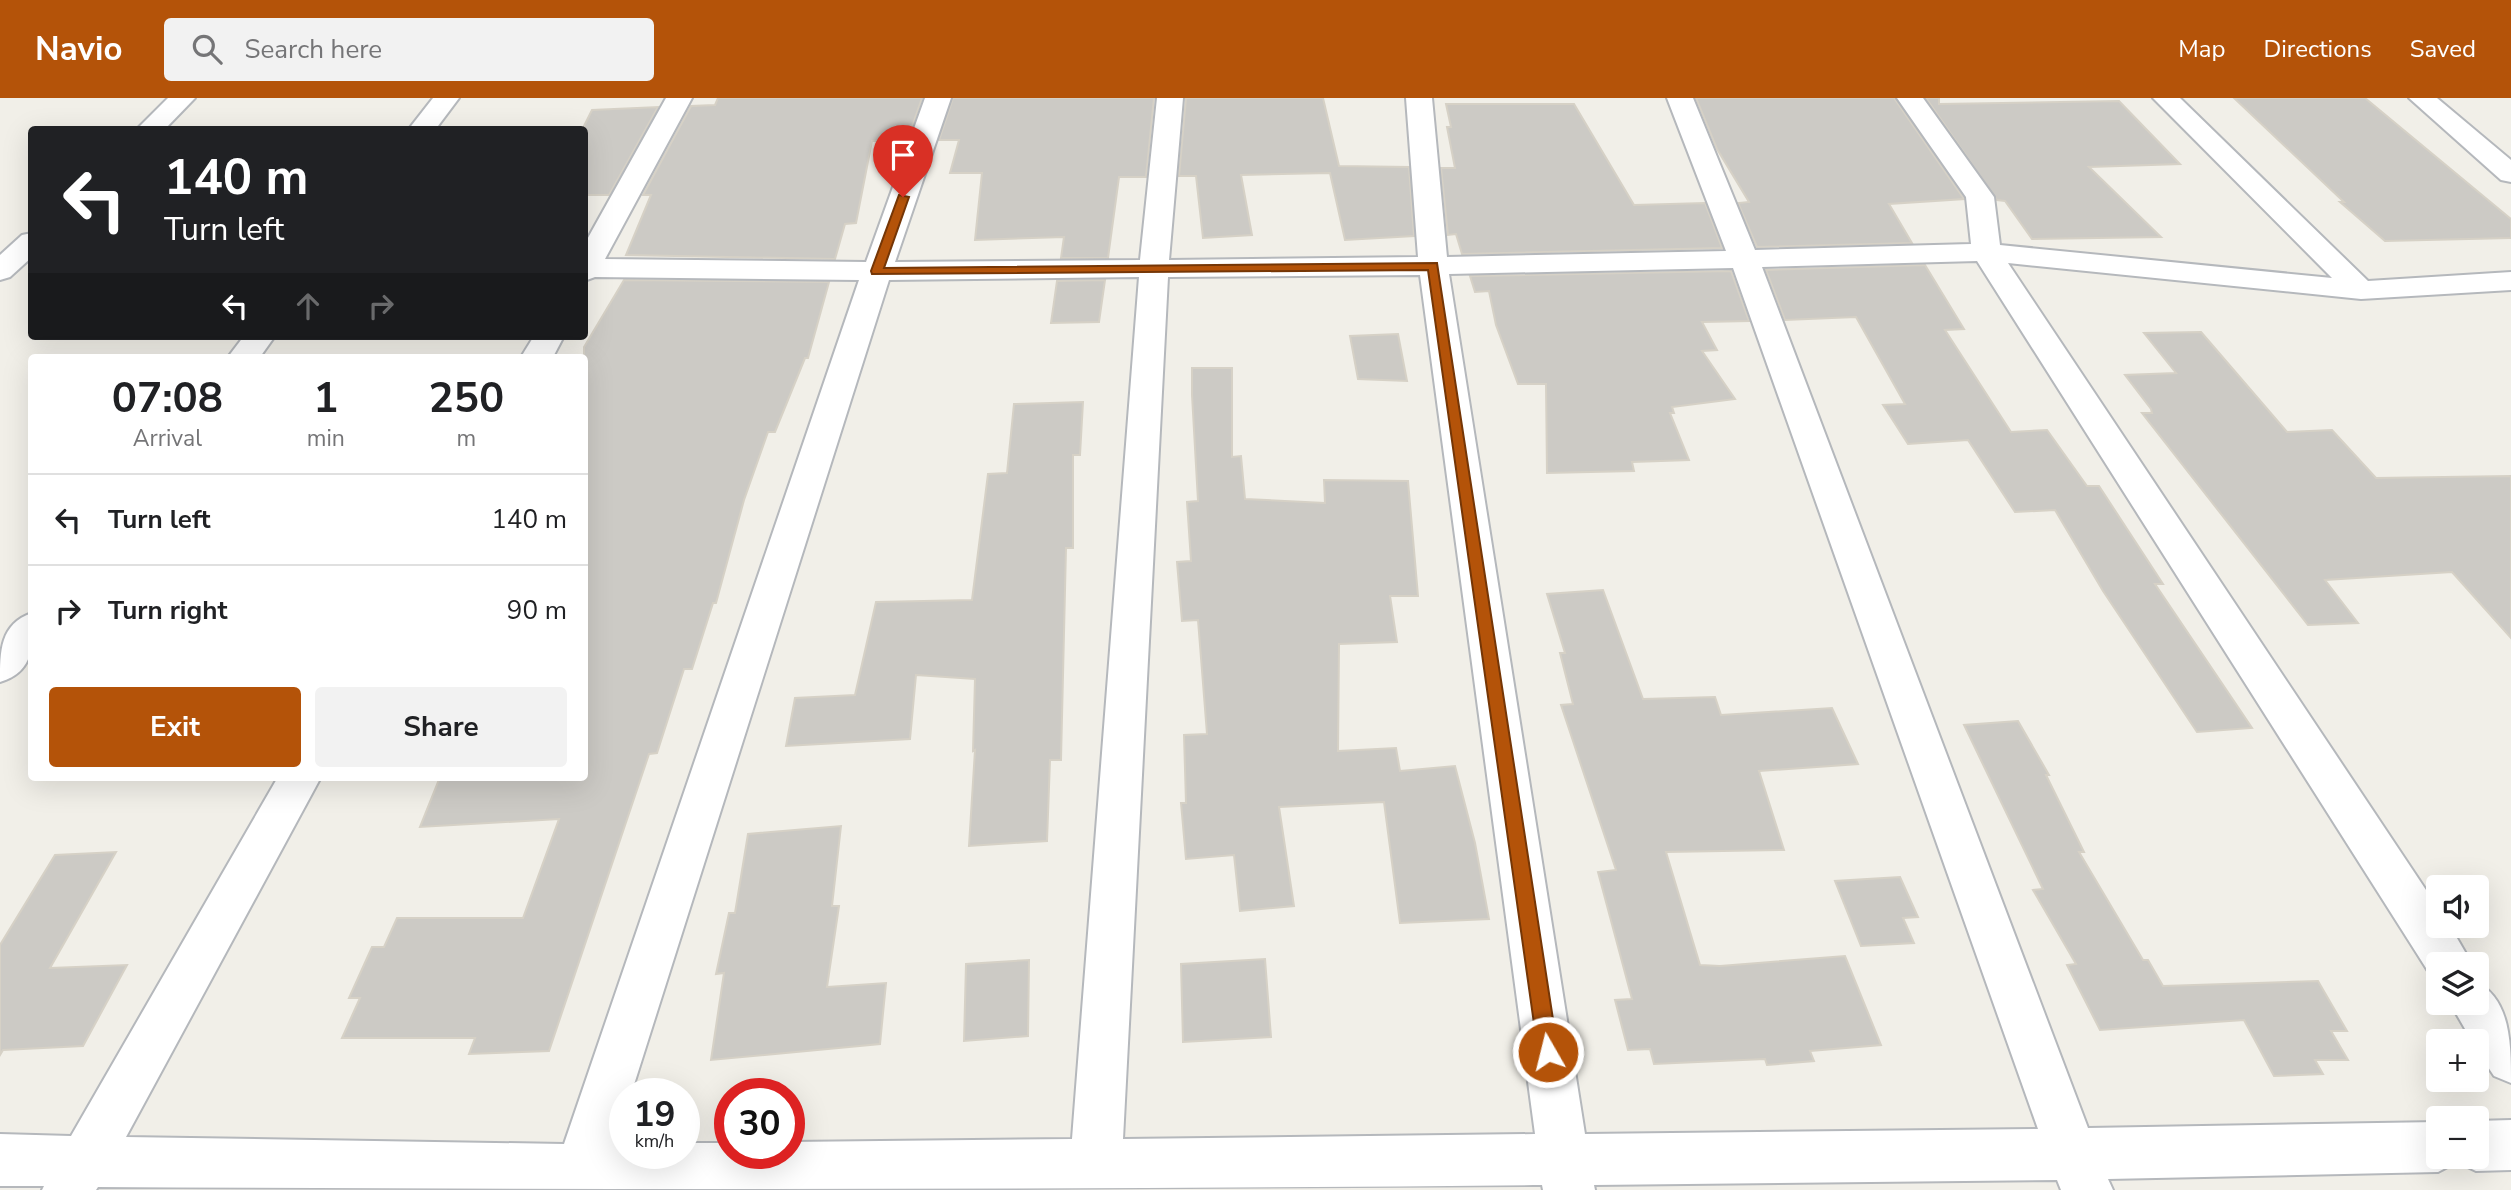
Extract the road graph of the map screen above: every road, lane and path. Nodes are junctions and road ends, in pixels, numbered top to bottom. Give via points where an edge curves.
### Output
1 (182, 98) edge
2 (446, 98) edge
3 (679, 98) edge
4 (939, 98) edge
5 (1170, 98) edge
6 (1419, 98) edge
7 (1680, 98) edge
8 (1910, 98) edge
9 (2166, 98) edge
10 (2422, 98) edge
11 (153, 126) edge
12 (424, 126) edge
13 (2511, 174) edge
14 (28, 245) edge
15 (1986, 252) junction
16 (1744, 259) junction
17 (588, 265) edge
18 (1433, 266) junction
19 (1154, 269) junction
20 (588, 270) edge
21 (28, 271) edge
22 (877, 271) junction
23 (2511, 281) edge
24 (2361, 290) junction
25 (257, 340) edge
26 (246, 354) edge
27 (28, 632) edge
28 (0, 667) edge
29 (298, 781) edge
30 (2441, 952) edge
31 (2482, 1015) edge
32 (2511, 1060) edge
33 (2511, 1145) edge
34 (2489, 1146) edge
35 (2426, 1148) edge
36 (0, 1160) edge
37 (2079, 1172) edge
38 (76, 1175) edge
39 (1566, 1175) edge
40 (1095, 1177) edge
41 (577, 1180) edge

1 - 11 street
2 - 12 street
3 - 17 street
4 - 22 street
5 - 19 street
6 - 18 street
7 - 16 street
8 - 15 street via 1980,197
9 - 24 street
10 - 13 street
14 - 21 street via 0,271
15 - 16 street
15 - 24 street
15 - 30 street
16 - 18 street
16 - 37 street
18 - 19 street
18 - 39 street
19 - 22 street
19 - 40 street
20 - 22 street
22 - 41 street
23 - 24 street
25 - 26 street
27 - 28 street
29 - 38 street
31 - 32 street
33 - 34 street
35 - 37 street
36 - 38 street
37 - 39 street
38 - 41 street
39 - 40 street
40 - 41 street

